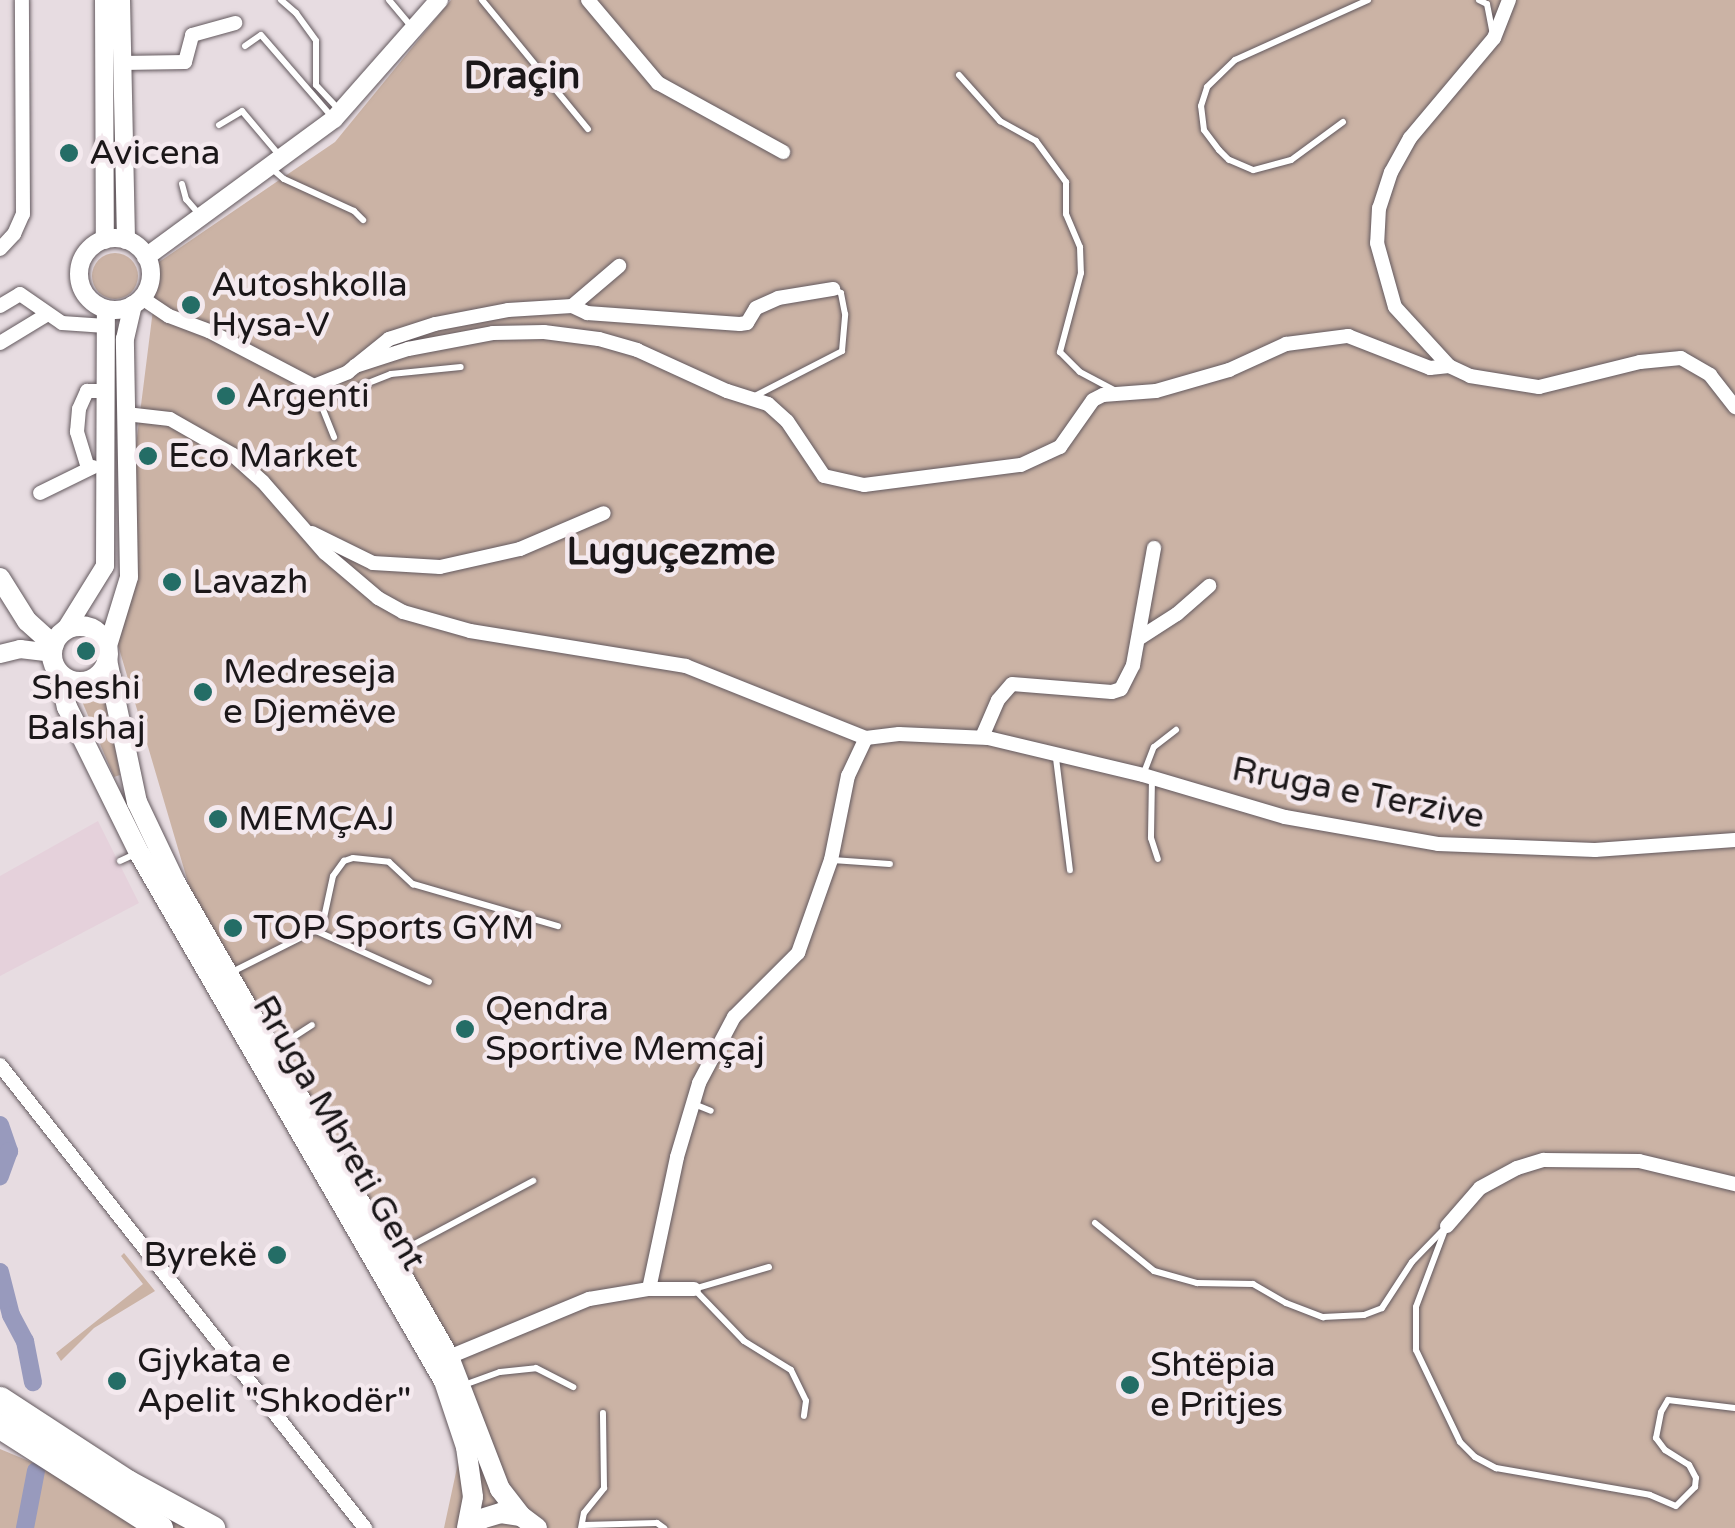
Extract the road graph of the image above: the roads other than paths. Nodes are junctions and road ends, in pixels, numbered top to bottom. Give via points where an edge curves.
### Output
1 (22, 0) edge
2 (104, 0) edge
3 (122, 0) edge
4 (281, 0) edge
5 (294, 0) edge
6 (389, 0) edge
7 (439, 0) edge
8 (482, 0) edge
9 (588, 0) edge
10 (1368, 0) edge
11 (1480, 0) edge
12 (1510, 0) edge
13 (296, 13) junction
14 (235, 23) dead end
15 (414, 30) junction
16 (1494, 38) junction
17 (246, 46) dead end
18 (122, 63) junction
19 (959, 76) dead end
20 (337, 115) junction
21 (1343, 122) dead end
22 (219, 125) dead end
23 (588, 129) dead end
24 (783, 152) dead end
25 (275, 162) junction
26 (182, 184) dead end
27 (201, 216) junction
28 (363, 220) dead end
29 (105, 240) junction
30 (126, 240) junction
31 (0, 250) edge
32 (146, 257) junction
33 (619, 266) dead end
34 (833, 289) joint
35 (138, 301) junction
36 (0, 306) edge
37 (572, 306) junction
38 (46, 315) junction
39 (106, 317) junction
40 (0, 343) edge
41 (355, 366) junction
42 (1448, 366) junction
43 (462, 368) dead end
44 (314, 386) junction
45 (106, 391) junction
46 (1116, 391) junction
47 (755, 396) junction
48 (320, 402) junction
49 (1735, 407) edge
50 (139, 411) junction
51 (334, 437) dead end
52 (97, 468) junction
53 (40, 493) dead end
54 (604, 513) dead end
55 (308, 531) junction
56 (1154, 548) dead end
57 (0, 578) edge
58 (1209, 586) dead end
59 (1138, 638) junction
60 (56, 643) junction
61 (0, 654) edge
62 (107, 655) junction
63 (60, 674) junction
64 (1176, 730) dead end
65 (982, 737) junction
66 (866, 738) junction
67 (1056, 752) junction
68 (1147, 777) junction
69 (1735, 840) edge
70 (1158, 859) dead end
71 (832, 860) junction
72 (890, 864) dead end
73 (1070, 870) dead end
74 (558, 926) dead end
75 (314, 930) junction
76 (229, 973) junction
77 (429, 982) dead end
78 (312, 1025) dead end
79 (274, 1050) junction
80 (0, 1066) edge
81 (692, 1103) junction
82 (712, 1111) dead end
83 (532, 1182) dead end
84 (1735, 1184) edge
85 (1095, 1223) dead end
86 (1446, 1226) junction
87 (391, 1257) junction
88 (769, 1267) dead end
89 (649, 1289) junction
90 (694, 1290) junction
91 (449, 1357) junction
92 (463, 1386) junction
93 (573, 1388) dead end
94 (0, 1399) edge
95 (1735, 1408) edge
96 (604, 1413) dead end
97 (804, 1416) dead end
98 (0, 1426) edge
99 (529, 1522) edge
100 (582, 1526) edge
101 (160, 1528) edge
102 (212, 1528) edge
103 (365, 1528) edge
104 (468, 1528) edge
105 (664, 1528) edge

1 - 31 street via 23,214
2 - 29 main road
3 - 18 main road
4 - 13 lane
5 - 13 lane
6 - 15 lane
7 - 15 main road
8 - 23 lane
9 - 24 street via 658,83
10 - 21 lane via 1235,60 1207,86 1201,106 1204,130 1220,150 1253,170 1292,160
11 - 16 lane via 1487,4
12 - 16 street
13 - 20 lane via 316,41 316,85
14 - 18 street via 192,35 185,62
15 - 20 main road
16 - 42 street via 1410,138 1379,208 1377,243 1388,291 1405,321
17 - 20 lane via 261,36
18 - 30 main road
19 - 46 lane via 1000,121 1036,141 1066,182 1066,214 1082,273 1060,352
20 - 25 main road
22 - 25 lane via 242,111
25 - 27 main road
25 - 28 lane via 284,179
26 - 27 lane
27 - 32 main road
29 - 30 main road
29 - 39 main road via 86,253 79,274
30 - 32 main road
32 - 35 main road via 150,278
33 - 37 street
34 - 37 street via 768,302 740,324 587,313
34 - 47 lane via 841,293 846,314 842,350
35 - 39 main road
35 - 44 street
35 - 50 main road via 126,328
36 - 38 street via 20,294
37 - 41 street via 518,308 435,324 389,339
38 - 39 street via 74,327
38 - 40 street
39 - 45 main road
41 - 44 street
41 - 47 street via 469,337 570,334 637,350 726,391
42 - 46 street via 1430,368 1348,336 1318,338 1156,391
42 - 49 street via 1490,382 1539,387 1680,358 1710,375
43 - 48 lane via 391,374
44 - 48 lane
45 - 52 main road
45 - 52 street via 87,391 79,409 77,432
46 - 47 street via 1093,400 1060,446 1006,469 846,484 824,476 787,420
48 - 51 lane
50 - 55 street via 170,420 232,455
50 - 62 main road via 129,577
52 - 53 street
52 - 60 main road via 105,566
54 - 55 street via 537,543 440,567 372,563
55 - 66 street via 378,598 433,623 686,666
56 - 59 street
57 - 60 main road via 26,620
58 - 59 street
59 - 65 street via 1121,689 1012,684
60 - 61 main road
60 - 62 main road via 90,628
60 - 63 main road
62 - 63 main road via 99,675 84,682
62 - 76 main road, Rruga Mbreti Gent via 136,802
63 - 104 main road, Rruga Mbreti Gent via 67,707 130,857 444,1381 466,1447 473,1497
64 - 68 lane via 1154,747
65 - 66 street, Rruga e Terzive
65 - 67 street, Rruga e Terzive
66 - 71 street via 848,776
67 - 68 street, Rruga e Terzive
67 - 73 lane
68 - 69 street, Rruga e Terzive via 1285,816 1468,848 1595,850
68 - 70 lane
71 - 72 lane
71 - 81 street via 798,953 734,1017
74 - 75 lane via 413,884 389,862 353,858 333,876 327,916
75 - 76 lane, Rruga Mbreti Gent
75 - 77 lane
76 - 79 main road, Rruga Mbreti Gent
78 - 79 lane
79 - 87 main road, Rruga Mbreti Gent
80 - 103 street
81 - 82 lane
81 - 89 street
83 - 87 lane
84 - 86 street via 1639,1161 1544,1160 1480,1188
85 - 86 lane via 1154,1271 1197,1282 1254,1284 1323,1317 1382,1308
86 - 95 lane via 1416,1307 1416,1350 1460,1442 1474,1457 1496,1468 1676,1506 1696,1478 1656,1438 1668,1400
87 - 91 main road, Rruga Mbreti Gent
88 - 90 lane
89 - 90 street
89 - 91 street via 589,1299
90 - 97 lane via 736,1335 790,1370 806,1401
91 - 92 main road, Rruga Mbreti Gent
92 - 93 lane via 536,1368
92 - 99 main road, Rruga Mbreti Gent via 500,1489
94 - 102 highway via 138,1489
96 - 100 lane via 604,1488
98 - 101 highway
99 - 104 main road, Rruga Mbreti Gent via 501,1513
100 - 105 lane

